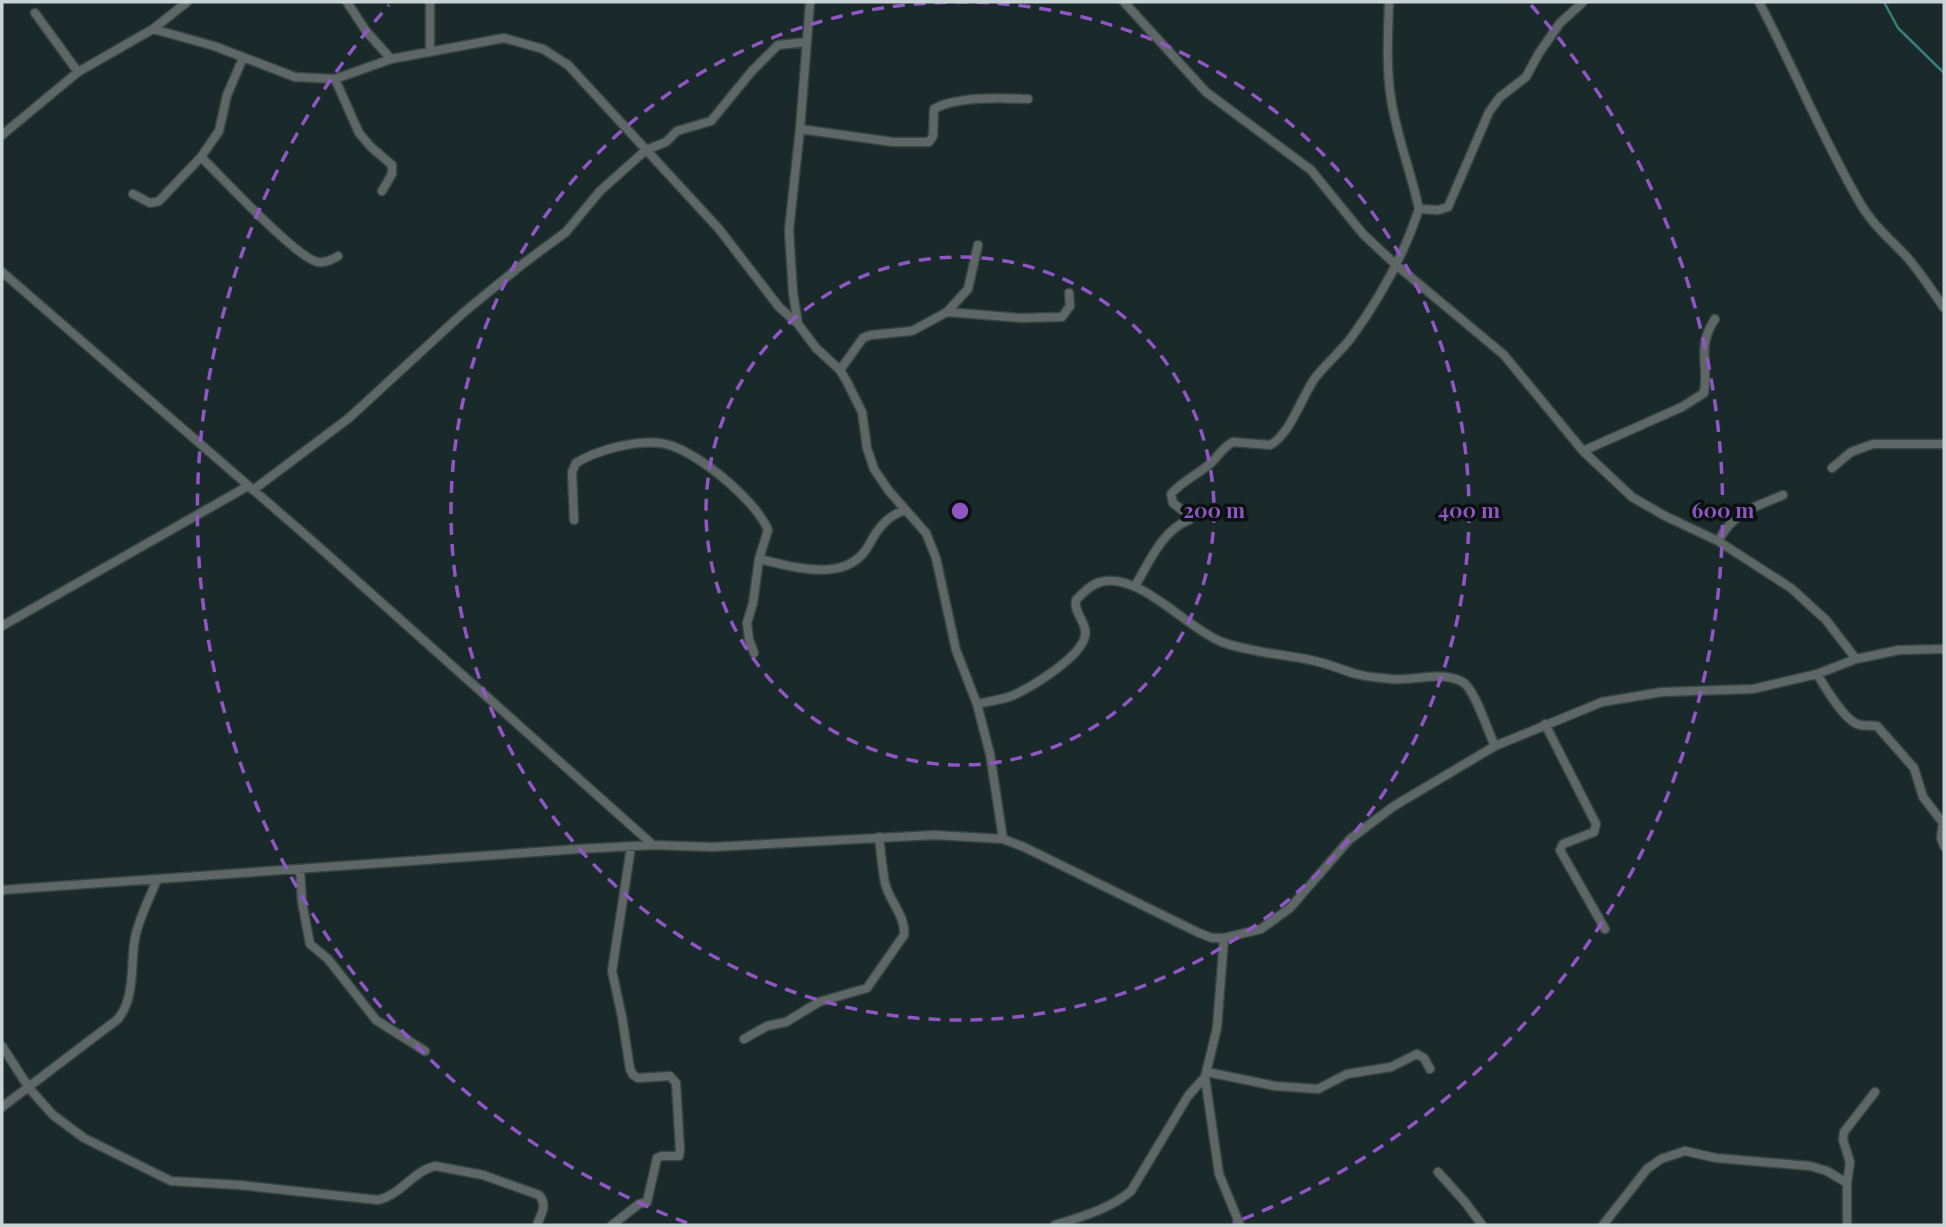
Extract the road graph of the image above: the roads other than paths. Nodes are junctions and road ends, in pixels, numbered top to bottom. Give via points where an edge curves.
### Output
1 (187, 2) edge
2 (348, 2) edge
3 (430, 2) edge
4 (810, 2) edge
5 (1124, 2) edge
6 (1389, 2) edge
7 (1583, 2) edge
8 (1759, 2) edge
9 (35, 12) dead end
10 (153, 29) junction
11 (806, 43) junction
12 (430, 52) junction
13 (243, 58) junction
14 (391, 59) junction
15 (78, 72) junction
16 (335, 79) junction
17 (1028, 99) dead end
18 (800, 129) junction
19 (2, 135) edge
20 (646, 150) junction
21 (201, 157) junction
22 (382, 191) dead end
23 (133, 194) dead end
24 (1419, 209) junction
25 (978, 245) dead end
26 (338, 256) dead end
27 (1395, 264) junction
28 (2, 272) edge
29 (1069, 293) dead end
30 (1944, 307) edge
31 (947, 312) junction
32 (1715, 319) dead end
33 (798, 324) junction
34 (840, 370) junction
35 (1944, 444) edge
36 (1583, 451) junction
37 (1832, 468) dead end
38 (250, 488) junction
39 (1783, 495) dead end
40 (906, 510) junction
41 (573, 520) dead end
42 (1718, 541) junction
43 (759, 559) junction
44 (1135, 586) junction
45 (2, 626) edge
46 (1944, 649) edge
47 (754, 653) dead end
48 (1856, 659) junction
49 (1818, 674) junction
50 (977, 704) junction
51 (1545, 724) junction
52 (1494, 746) junction
53 (1944, 826) edge
54 (879, 837) junction
55 (1003, 839) junction
56 (653, 845) junction
57 (1944, 846) edge
58 (631, 847) junction
59 (300, 869) junction
60 (157, 880) junction
61 (2, 890) edge
62 (1605, 929) dead end
63 (1224, 938) junction
64 (744, 1040) dead end
65 (2, 1046) edge
66 (425, 1051) dead end
67 (1430, 1069) dead end
68 (1206, 1074) junction
69 (29, 1088) junction
70 (1875, 1092) dead end
71 (2, 1107) edge
72 (1438, 1172) dead end
73 (1847, 1182) junction
74 (537, 1225) edge
75 (612, 1225) edge
76 (1055, 1225) edge
77 (1240, 1225) edge
78 (1482, 1225) edge
79 (1603, 1225) edge
80 (1847, 1225) edge

1 - 10 street
2 - 14 street
3 - 12 street
4 - 11 street
5 - 27 street via 1206,92 1311,170 1363,234
6 - 24 street via 1391,100
7 - 24 street via 1560,23 1526,77 1489,112 1448,207
8 - 30 street via 1861,205
9 - 15 street
10 - 13 street
10 - 15 street
11 - 18 street
11 - 20 street via 778,44 711,121 677,131 666,142
12 - 14 street
12 - 20 street via 503,38 543,49 568,65
13 - 16 street via 295,77
13 - 21 street via 227,94 219,131
14 - 16 street
15 - 19 street
16 - 22 street via 359,133 393,168
17 - 18 street via 941,105 934,109 929,142 892,142
18 - 33 street via 789,230
20 - 33 street
20 - 38 street via 600,191 566,232 463,313 349,418
21 - 23 street via 159,201 150,203
21 - 26 street via 311,260 326,262
24 - 27 street
25 - 31 street via 968,289
27 - 36 street via 1504,355
27 - 44 street via 1376,302 1315,379 1280,438 1270,445 1229,444 1171,494 1189,520 1163,540
28 - 38 street
29 - 31 street via 1070,306 1062,317
31 - 34 street via 912,331 863,338
32 - 36 street via 1703,349 1704,393
33 - 34 street
34 - 40 street via 862,412 874,469
35 - 37 street via 1872,444 1851,452
36 - 42 street via 1632,497
38 - 45 street
38 - 56 street
39 - 42 street via 1736,517
40 - 43 street via 881,525 862,554 839,568 826,571
40 - 50 street via 926,533 936,558 956,650
41 - 43 street via 572,472 576,463 608,450 666,444 717,472 754,509 768,530
42 - 48 street via 1791,588 1826,620
43 - 47 street via 747,623
44 - 50 street via 1112,580 1091,586 1076,600 1085,638 1067,659 1012,696
44 - 52 street via 1223,642 1359,674 1461,681 1470,689
46 - 48 street via 1899,650
48 - 49 street
49 - 51 street via 1753,689 1619,697
49 - 53 street via 1852,721 1880,729 1910,763 1923,797
50 - 55 street
51 - 52 street
51 - 62 street via 1596,824 1594,832 1563,844 1560,850
52 - 63 street via 1360,831 1274,921 1247,934
53 - 57 street
54 - 55 street
54 - 56 street via 712,847
54 - 64 street via 885,883 904,925 897,947 867,988 819,1002
55 - 63 street via 1197,932
56 - 58 street
58 - 59 street
58 - 75 street via 613,979 632,1075 670,1076 676,1083 680,1150 678,1156 657,1158 647,1202 639,1203
59 - 60 street
59 - 66 street via 310,944 328,959 376,1020
60 - 61 street
60 - 69 street via 137,929 124,1012
63 - 68 street via 1217,1028
65 - 69 street
67 - 68 street via 1417,1054 1391,1067 1350,1073 1323,1088 1306,1089
68 - 76 street via 1131,1191 1095,1212
68 - 77 street via 1219,1174
69 - 71 street
69 - 74 street via 53,1115 84,1138 171,1181 378,1200 435,1166 482,1175 538,1195 544,1208
70 - 73 street via 1844,1132 1850,1158
72 - 78 street
73 - 79 street via 1810,1166 1685,1151 1647,1169
73 - 80 street

